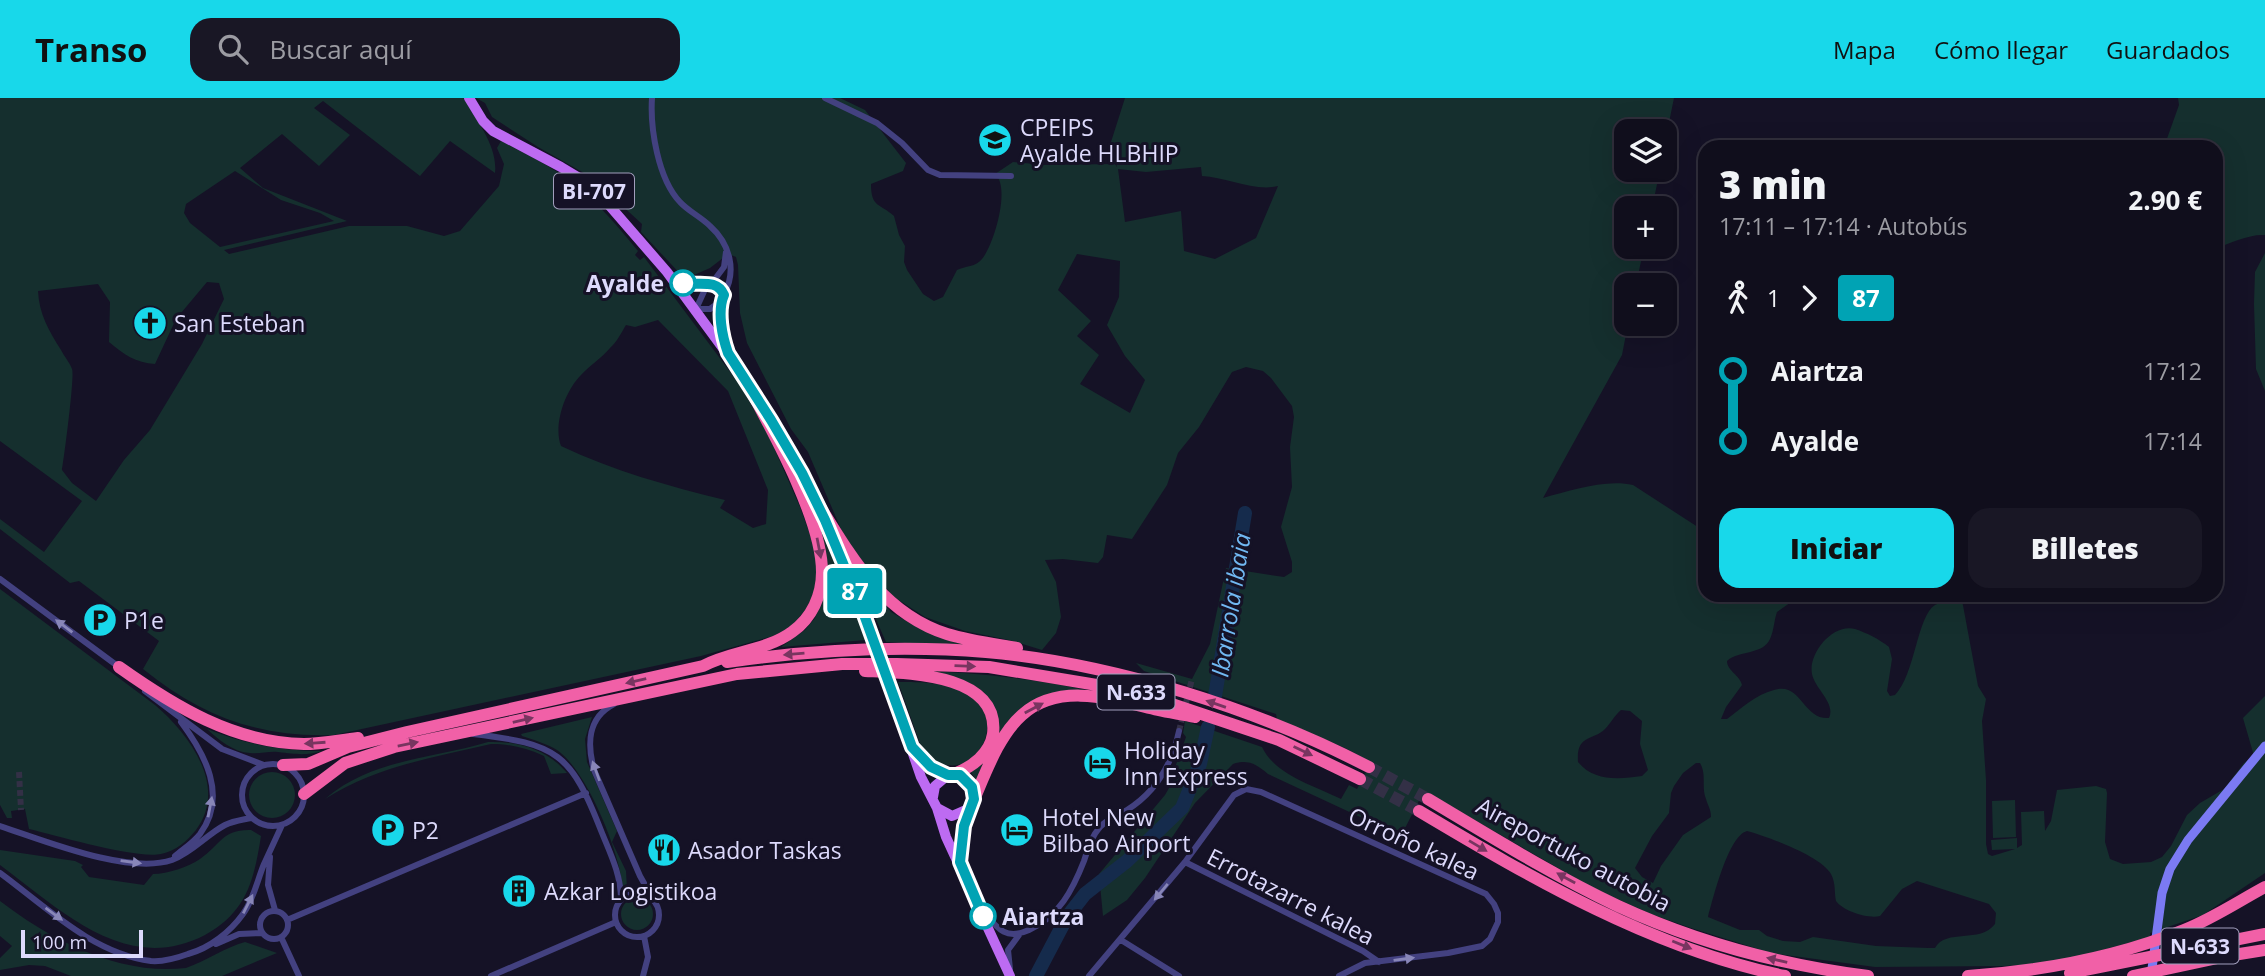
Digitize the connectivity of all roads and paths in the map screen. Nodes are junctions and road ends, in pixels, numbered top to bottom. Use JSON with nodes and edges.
{"nodes":[{"id":1,"x":469,"y":98,"type":"edge"},
{"id":2,"x":652,"y":98,"type":"edge"},
{"id":3,"x":825,"y":98,"type":"edge"},
{"id":4,"x":1011,"y":176,"type":"dead end"},
{"id":5,"x":726,"y":250,"type":"junction"},
{"id":6,"x":672,"y":279,"type":"junction"},
{"id":7,"x":710,"y":284,"type":"junction"},
{"id":8,"x":723,"y":298,"type":"junction"},
{"id":9,"x":696,"y":309,"type":"junction"},
{"id":10,"x":728,"y":353,"type":"junction"},
{"id":11,"x":742,"y":374,"type":"junction"},
{"id":12,"x":811,"y":492,"type":"junction"},
{"id":13,"x":0,"y":579,"type":"edge"},
{"id":14,"x":703,"y":666,"type":"junction"},
{"id":15,"x":119,"y":667,"type":"junction"},
{"id":16,"x":900,"y":669,"type":"junction"},
{"id":17,"x":1153,"y":683,"type":"junction"},
{"id":18,"x":631,"y":695,"type":"junction"},
{"id":19,"x":176,"y":715,"type":"junction"},
{"id":20,"x":407,"y":732,"type":"junction"},
{"id":21,"x":1179,"y":732,"type":"tunnel mouth"},
{"id":22,"x":464,"y":733,"type":"junction"},
{"id":23,"x":1279,"y":740,"type":"junction"},
{"id":24,"x":2265,"y":746,"type":"edge"},
{"id":25,"x":912,"y":747,"type":"junction"},
{"id":26,"x":264,"y":765,"type":"junction"},
{"id":27,"x":283,"y":765,"type":"junction"},
{"id":28,"x":1369,"y":767,"type":"tunnel mouth"},
{"id":29,"x":951,"y":774,"type":"junction"},
{"id":30,"x":1360,"y":779,"type":"tunnel mouth"},
{"id":31,"x":586,"y":793,"type":"junction"},
{"id":32,"x":304,"y":794,"type":"junction"},
{"id":33,"x":1428,"y":799,"type":"tunnel mouth"},
{"id":34,"x":935,"y":805,"type":"junction"},
{"id":35,"x":970,"y":807,"type":"junction"},
{"id":36,"x":1419,"y":811,"type":"tunnel mouth"},
{"id":37,"x":251,"y":818,"type":"junction"},
{"id":38,"x":282,"y":825,"type":"junction"},
{"id":39,"x":0,"y":826,"type":"edge"},
{"id":40,"x":272,"y":847,"type":"junction"},
{"id":41,"x":171,"y":860,"type":"junction"},
{"id":42,"x":960,"y":862,"type":"junction"},
{"id":43,"x":1185,"y":862,"type":"junction"},
{"id":44,"x":0,"y":873,"type":"edge"},
{"id":45,"x":2265,"y":887,"type":"edge"},
{"id":46,"x":621,"y":900,"type":"junction"},
{"id":47,"x":654,"y":901,"type":"junction"},
{"id":48,"x":979,"y":906,"type":"junction"},
{"id":49,"x":275,"y":910,"type":"junction"},
{"id":50,"x":287,"y":920,"type":"junction"},
{"id":51,"x":616,"y":922,"type":"junction"},
{"id":52,"x":262,"y":933,"type":"junction"},
{"id":53,"x":1020,"y":933,"type":"junction"},
{"id":54,"x":2265,"y":934,"type":"edge"},
{"id":55,"x":645,"y":936,"type":"junction"},
{"id":56,"x":281,"y":937,"type":"junction"},
{"id":57,"x":1121,"y":940,"type":"junction"},
{"id":58,"x":201,"y":950,"type":"junction"},
{"id":59,"x":2265,"y":950,"type":"edge"},
{"id":60,"x":2136,"y":961,"type":"junction"},
{"id":61,"x":1380,"y":963,"type":"junction"},
{"id":62,"x":299,"y":976,"type":"edge"},
{"id":63,"x":491,"y":976,"type":"edge"},
{"id":64,"x":643,"y":976,"type":"edge"},
{"id":65,"x":1011,"y":976,"type":"edge"},
{"id":66,"x":1089,"y":976,"type":"edge"},
{"id":67,"x":1179,"y":976,"type":"edge"},
{"id":68,"x":1339,"y":976,"type":"edge"},
{"id":69,"x":1785,"y":976,"type":"edge"},
{"id":70,"x":1868,"y":976,"type":"edge"},
{"id":71,"x":1968,"y":976,"type":"edge"},
{"id":72,"x":2046,"y":976,"type":"edge"},
{"id":73,"x":2082,"y":976,"type":"edge"},
{"id":74,"x":2133,"y":976,"type":"edge"},
{"id":75,"x":2151,"y":976,"type":"edge"}],
"edges":[{"from":1,"to":6,"type":"main road","number":"BI-707"},
{"from":2,"to":5,"type":"street"},
{"from":3,"to":4,"type":"street"},
{"from":5,"to":7,"type":"street"},
{"from":5,"to":8,"type":"street"},
{"from":6,"to":7,"type":"street"},
{"from":6,"to":9,"type":"main road","number":"BI-707"},
{"from":7,"to":8,"type":"street"},
{"from":7,"to":9,"type":"street"},
{"from":8,"to":9,"type":"street"},
{"from":8,"to":10,"type":"street"},
{"from":9,"to":10,"type":"main road","number":"BI-707"},
{"from":10,"to":11,"type":"main road","number":"BI-707"},
{"from":11,"to":12,"type":"main road","number":"BI-707"},
{"from":11,"to":14,"type":"highway","one_way":true},
{"from":12,"to":17,"type":"highway"},
{"from":12,"to":25,"type":"main road","number":"BI-707"},
{"from":15,"to":13,"type":"street","one_way":true},
{"from":17,"to":14,"type":"highway","number":"N-633","one_way":true},
{"from":14,"to":20,"type":"highway","one_way":true},
{"from":15,"to":19,"type":"street"},
{"from":20,"to":15,"type":"highway","one_way":true},
{"from":16,"to":18,"type":"highway"},
{"from":16,"to":23,"type":"highway","number":"N-633","one_way":true},
{"from":16,"to":29,"type":"highway"},
{"from":28,"to":17,"type":"highway","number":"N-633","one_way":true},
{"from":22,"to":18,"type":"highway","one_way":true},
{"from":47,"to":18,"type":"street","one_way":true},
{"from":19,"to":26,"type":"street"},
{"from":41,"to":19,"type":"street","one_way":true},
{"from":20,"to":27,"type":"highway"},
{"from":21,"to":53,"type":"street"},
{"from":22,"to":31,"type":"street"},
{"from":32,"to":22,"type":"highway","one_way":true},
{"from":23,"to":30,"type":"highway","number":"N-633","one_way":true},
{"from":35,"to":23,"type":"highway","one_way":true},
{"from":24,"to":75,"type":"street"},
{"from":25,"to":29,"type":"main road","number":"BI-707"},
{"from":25,"to":34,"type":"main road","number":"BI-707"},
{"from":26,"to":27,"type":"street"},
{"from":26,"to":37,"type":"street"},
{"from":27,"to":32,"type":"street"},
{"from":29,"to":34,"type":"main road"},
{"from":29,"to":35,"type":"main road","number":"BI-707"},
{"from":31,"to":46,"type":"street"},
{"from":31,"to":50,"type":"street"},
{"from":32,"to":38,"type":"street"},
{"from":70,"to":33,"type":"highway","name":"Aireportuko autobia","one_way":true},
{"from":34,"to":35,"type":"main road"},
{"from":34,"to":42,"type":"main road","number":"BI-707"},
{"from":35,"to":42,"type":"main road","number":"BI-707"},
{"from":36,"to":69,"type":"highway","name":"Aireportuko autobia","one_way":true},
{"from":37,"to":38,"type":"street"},
{"from":37,"to":41,"type":"street"},
{"from":38,"to":40,"type":"street"},
{"from":39,"to":41,"type":"street","one_way":true},
{"from":40,"to":49,"type":"street"},
{"from":58,"to":40,"type":"street","one_way":true},
{"from":42,"to":48,"type":"main road","number":"BI-707"},
{"from":43,"to":57,"type":"street","one_way":true},
{"from":43,"to":61,"type":"street","name":"Errotazarre kalea"},
{"from":61,"to":43,"type":"street","name":"Orroño kalea","one_way":true},
{"from":44,"to":58,"type":"street","one_way":true},
{"from":45,"to":71,"type":"highway"},
{"from":46,"to":47,"type":"street"},
{"from":46,"to":51,"type":"street"},
{"from":47,"to":55,"type":"street"},
{"from":48,"to":53,"type":"street"},
{"from":48,"to":65,"type":"main road"},
{"from":49,"to":50,"type":"street"},
{"from":49,"to":52,"type":"street"},
{"from":50,"to":56,"type":"street"},
{"from":51,"to":55,"type":"street"},
{"from":51,"to":63,"type":"street"},
{"from":52,"to":56,"type":"street"},
{"from":52,"to":58,"type":"street"},
{"from":53,"to":65,"type":"street"},
{"from":54,"to":60,"type":"highway","number":"N-633"},
{"from":55,"to":64,"type":"street"},
{"from":56,"to":62,"type":"street"},
{"from":57,"to":66,"type":"street"},
{"from":57,"to":67,"type":"street"},
{"from":59,"to":74,"type":"highway","number":"N-633"},
{"from":60,"to":72,"type":"highway","number":"N-633"},
{"from":60,"to":73,"type":"highway","number":"N-633"},
{"from":61,"to":68,"type":"street","name":"Orroño kalea"}]}
